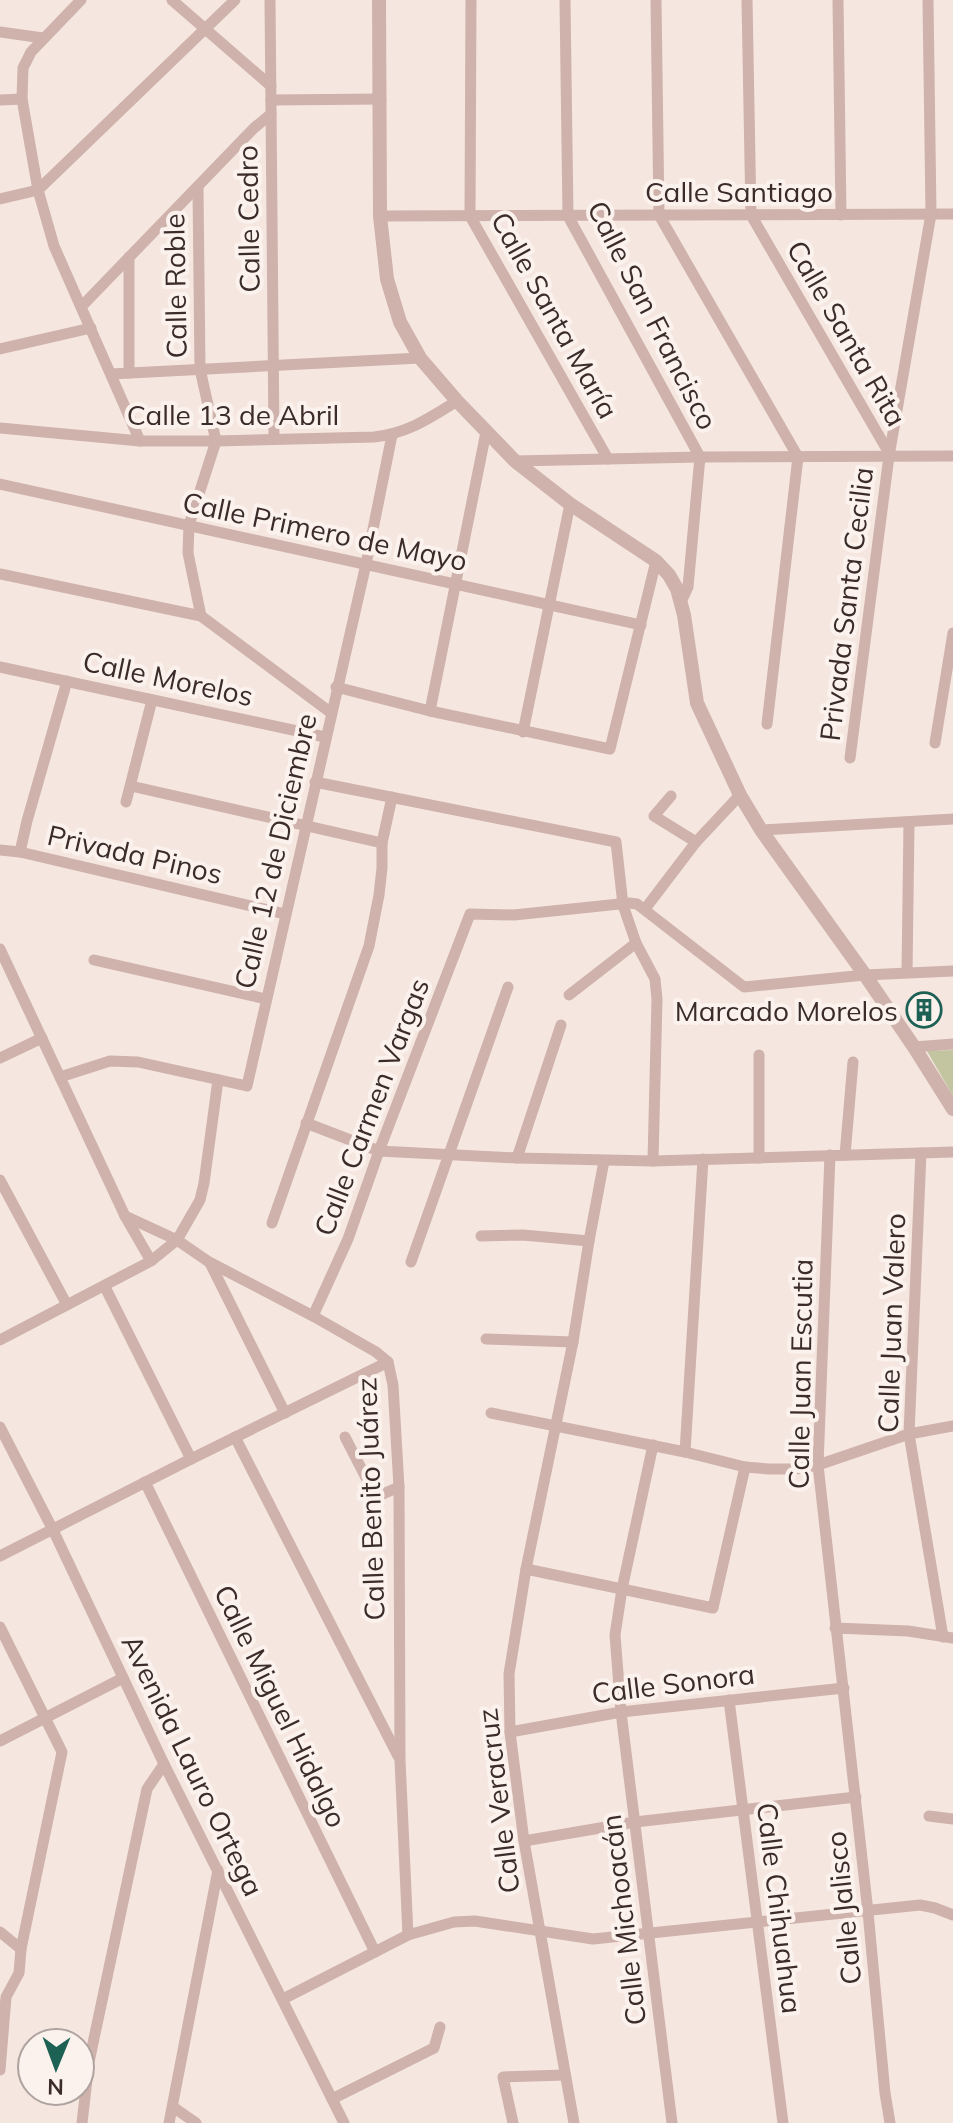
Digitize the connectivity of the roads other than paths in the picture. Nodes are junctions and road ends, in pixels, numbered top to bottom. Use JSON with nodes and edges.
{"nodes":[{"id":1,"x":81,"y":0,"type":"edge"},
{"id":2,"x":172,"y":0,"type":"edge"},
{"id":3,"x":235,"y":0,"type":"edge"},
{"id":4,"x":270,"y":0,"type":"edge"},
{"id":5,"x":379,"y":0,"type":"edge"},
{"id":6,"x":471,"y":0,"type":"edge"},
{"id":7,"x":565,"y":0,"type":"edge"},
{"id":8,"x":656,"y":0,"type":"edge"},
{"id":9,"x":747,"y":0,"type":"edge"},
{"id":10,"x":838,"y":0,"type":"edge"},
{"id":11,"x":928,"y":0,"type":"edge"},
{"id":12,"x":205,"y":29,"type":"junction"},
{"id":13,"x":0,"y":32,"type":"edge"},
{"id":14,"x":43,"y":38,"type":"junction"},
{"id":15,"x":271,"y":86,"type":"junction"},
{"id":16,"x":22,"y":99,"type":"junction"},
{"id":17,"x":381,"y":99,"type":"junction"},
{"id":18,"x":0,"y":100,"type":"edge"},
{"id":19,"x":271,"y":100,"type":"junction"},
{"id":20,"x":271,"y":114,"type":"junction"},
{"id":21,"x":198,"y":188,"type":"junction"},
{"id":22,"x":38,"y":190,"type":"junction"},
{"id":23,"x":0,"y":199,"type":"edge"},
{"id":24,"x":931,"y":214,"type":"junction"},
{"id":25,"x":953,"y":214,"type":"edge"},
{"id":26,"x":659,"y":215,"type":"junction"},
{"id":27,"x":751,"y":215,"type":"junction"},
{"id":28,"x":841,"y":215,"type":"junction"},
{"id":29,"x":380,"y":216,"type":"junction"},
{"id":30,"x":470,"y":216,"type":"junction"},
{"id":31,"x":568,"y":216,"type":"junction"},
{"id":32,"x":129,"y":257,"type":"junction"},
{"id":33,"x":82,"y":306,"type":"junction"},
{"id":34,"x":91,"y":328,"type":"junction"},
{"id":35,"x":0,"y":349,"type":"edge"},
{"id":36,"x":420,"y":358,"type":"junction"},
{"id":37,"x":274,"y":366,"type":"junction"},
{"id":38,"x":200,"y":369,"type":"junction"},
{"id":39,"x":129,"y":373,"type":"junction"},
{"id":40,"x":111,"y":374,"type":"junction"},
{"id":41,"x":457,"y":401,"type":"junction"},
{"id":42,"x":0,"y":428,"type":"edge"},
{"id":43,"x":486,"y":432,"type":"junction"},
{"id":44,"x":392,"y":435,"type":"junction"},
{"id":45,"x":274,"y":438,"type":"junction"},
{"id":46,"x":140,"y":441,"type":"junction"},
{"id":47,"x":216,"y":441,"type":"junction"},
{"id":48,"x":889,"y":455,"type":"junction"},
{"id":49,"x":953,"y":456,"type":"edge"},
{"id":50,"x":700,"y":457,"type":"junction"},
{"id":51,"x":798,"y":457,"type":"junction"},
{"id":52,"x":608,"y":459,"type":"junction"},
{"id":53,"x":515,"y":461,"type":"junction"},
{"id":54,"x":0,"y":484,"type":"edge"},
{"id":55,"x":570,"y":504,"type":"junction"},
{"id":56,"x":189,"y":525,"type":"junction"},
{"id":57,"x":656,"y":561,"type":"junction"},
{"id":58,"x":366,"y":564,"type":"junction"},
{"id":59,"x":0,"y":574,"type":"edge"},
{"id":60,"x":456,"y":584,"type":"junction"},
{"id":61,"x":681,"y":602,"type":"junction"},
{"id":62,"x":549,"y":604,"type":"junction"},
{"id":63,"x":201,"y":616,"type":"junction"},
{"id":64,"x":641,"y":625,"type":"junction"},
{"id":65,"x":953,"y":633,"type":"edge"},
{"id":66,"x":0,"y":667,"type":"edge"},
{"id":67,"x":67,"y":681,"type":"junction"},
{"id":68,"x":336,"y":687,"type":"junction"},
{"id":69,"x":152,"y":700,"type":"junction"},
{"id":70,"x":430,"y":711,"type":"junction"},
{"id":71,"x":330,"y":712,"type":"junction"},
{"id":72,"x":767,"y":724,"type":"dead end"},
{"id":73,"x":523,"y":732,"type":"junction"},
{"id":74,"x":325,"y":737,"type":"junction"},
{"id":75,"x":935,"y":743,"type":"dead end"},
{"id":76,"x":850,"y":758,"type":"dead end"},
{"id":77,"x":315,"y":782,"type":"junction"},
{"id":78,"x":131,"y":786,"type":"junction"},
{"id":79,"x":740,"y":795,"type":"junction"},
{"id":80,"x":671,"y":796,"type":"dead end"},
{"id":81,"x":392,"y":797,"type":"junction"},
{"id":82,"x":126,"y":802,"type":"dead end"},
{"id":83,"x":953,"y":819,"type":"edge"},
{"id":84,"x":909,"y":823,"type":"junction"},
{"id":85,"x":305,"y":826,"type":"junction"},
{"id":86,"x":761,"y":830,"type":"junction"},
{"id":87,"x":696,"y":842,"type":"junction"},
{"id":88,"x":382,"y":843,"type":"junction"},
{"id":89,"x":0,"y":850,"type":"edge"},
{"id":90,"x":20,"y":852,"type":"junction"},
{"id":91,"x":623,"y":905,"type":"junction"},
{"id":92,"x":645,"y":909,"type":"junction"},
{"id":93,"x":285,"y":914,"type":"junction"},
{"id":94,"x":636,"y":943,"type":"junction"},
{"id":95,"x":0,"y":949,"type":"edge"},
{"id":96,"x":94,"y":960,"type":"dead end"},
{"id":97,"x":953,"y":971,"type":"edge"},
{"id":98,"x":907,"y":972,"type":"junction"},
{"id":99,"x":865,"y":975,"type":"junction"},
{"id":100,"x":508,"y":987,"type":"dead end"},
{"id":101,"x":569,"y":995,"type":"dead end"},
{"id":102,"x":266,"y":999,"type":"junction"},
{"id":103,"x":561,"y":1025,"type":"dead end"},
{"id":104,"x":42,"y":1038,"type":"junction"},
{"id":105,"x":953,"y":1044,"type":"edge"},
{"id":106,"x":914,"y":1047,"type":"junction"},
{"id":107,"x":759,"y":1055,"type":"dead end"},
{"id":108,"x":0,"y":1058,"type":"edge"},
{"id":109,"x":853,"y":1062,"type":"dead end"},
{"id":110,"x":60,"y":1077,"type":"junction"},
{"id":111,"x":218,"y":1080,"type":"junction"},
{"id":112,"x":953,"y":1109,"type":"edge"},
{"id":113,"x":306,"y":1123,"type":"junction"},
{"id":114,"x":379,"y":1151,"type":"junction"},
{"id":115,"x":953,"y":1152,"type":"edge"},
{"id":116,"x":921,"y":1153,"type":"junction"},
{"id":117,"x":449,"y":1155,"type":"junction"},
{"id":118,"x":830,"y":1155,"type":"junction"},
{"id":119,"x":845,"y":1155,"type":"junction"},
{"id":120,"x":517,"y":1158,"type":"junction"},
{"id":121,"x":759,"y":1158,"type":"junction"},
{"id":122,"x":703,"y":1159,"type":"junction"},
{"id":123,"x":604,"y":1161,"type":"junction"},
{"id":124,"x":653,"y":1161,"type":"junction"},
{"id":125,"x":0,"y":1180,"type":"edge"},
{"id":126,"x":125,"y":1216,"type":"junction"},
{"id":127,"x":272,"y":1223,"type":"dead end"},
{"id":128,"x":481,"y":1236,"type":"dead end"},
{"id":129,"x":177,"y":1240,"type":"junction"},
{"id":130,"x":589,"y":1241,"type":"junction"},
{"id":131,"x":151,"y":1261,"type":"junction"},
{"id":132,"x":209,"y":1262,"type":"junction"},
{"id":133,"x":411,"y":1262,"type":"dead end"},
{"id":134,"x":105,"y":1287,"type":"junction"},
{"id":135,"x":67,"y":1305,"type":"junction"},
{"id":136,"x":313,"y":1316,"type":"junction"},
{"id":137,"x":486,"y":1339,"type":"dead end"},
{"id":138,"x":0,"y":1340,"type":"edge"},
{"id":139,"x":573,"y":1342,"type":"junction"},
{"id":140,"x":388,"y":1362,"type":"junction"},
{"id":141,"x":285,"y":1413,"type":"junction"},
{"id":142,"x":491,"y":1413,"type":"dead end"},
{"id":143,"x":953,"y":1426,"type":"edge"},
{"id":144,"x":0,"y":1427,"type":"edge"},
{"id":145,"x":557,"y":1427,"type":"junction"},
{"id":146,"x":909,"y":1434,"type":"junction"},
{"id":147,"x":235,"y":1437,"type":"junction"},
{"id":148,"x":345,"y":1437,"type":"dead end"},
{"id":149,"x":653,"y":1445,"type":"junction"},
{"id":150,"x":685,"y":1452,"type":"junction"},
{"id":151,"x":191,"y":1459,"type":"junction"},
{"id":152,"x":818,"y":1465,"type":"junction"},
{"id":153,"x":745,"y":1467,"type":"junction"},
{"id":154,"x":145,"y":1482,"type":"junction"},
{"id":155,"x":399,"y":1487,"type":"junction"},
{"id":156,"x":53,"y":1530,"type":"junction"},
{"id":157,"x":0,"y":1556,"type":"edge"},
{"id":158,"x":526,"y":1569,"type":"junction"},
{"id":159,"x":622,"y":1589,"type":"junction"},
{"id":160,"x":0,"y":1627,"type":"edge"},
{"id":161,"x":835,"y":1628,"type":"junction"},
{"id":162,"x":948,"y":1638,"type":"edge"},
{"id":163,"x":123,"y":1678,"type":"junction"},
{"id":164,"x":844,"y":1688,"type":"junction"},
{"id":165,"x":729,"y":1700,"type":"junction"},
{"id":166,"x":621,"y":1712,"type":"junction"},
{"id":167,"x":46,"y":1719,"type":"junction"},
{"id":168,"x":510,"y":1732,"type":"junction"},
{"id":169,"x":0,"y":1741,"type":"edge"},
{"id":170,"x":400,"y":1760,"type":"junction"},
{"id":171,"x":164,"y":1764,"type":"junction"},
{"id":172,"x":856,"y":1797,"type":"junction"},
{"id":173,"x":744,"y":1810,"type":"junction"},
{"id":174,"x":929,"y":1816,"type":"dead end"},
{"id":175,"x":953,"y":1819,"type":"edge"},
{"id":176,"x":635,"y":1822,"type":"junction"},
{"id":177,"x":524,"y":1841,"type":"junction"},
{"id":178,"x":218,"y":1870,"type":"junction"},
{"id":179,"x":868,"y":1912,"type":"junction"},
{"id":180,"x":953,"y":1915,"type":"edge"},
{"id":181,"x":757,"y":1921,"type":"junction"},
{"id":182,"x":538,"y":1931,"type":"junction"},
{"id":183,"x":0,"y":1932,"type":"edge"},
{"id":184,"x":649,"y":1934,"type":"junction"},
{"id":185,"x":408,"y":1935,"type":"junction"},
{"id":186,"x":21,"y":1949,"type":"junction"},
{"id":187,"x":375,"y":1952,"type":"junction"},
{"id":188,"x":3,"y":1996,"type":"edge"},
{"id":189,"x":283,"y":1999,"type":"junction"},
{"id":190,"x":440,"y":2027,"type":"dead end"},
{"id":191,"x":0,"y":2070,"type":"edge"},
{"id":192,"x":565,"y":2075,"type":"junction"},
{"id":193,"x":332,"y":2099,"type":"junction"},
{"id":194,"x":173,"y":2107,"type":"junction"},
{"id":195,"x":82,"y":2123,"type":"edge"},
{"id":196,"x":169,"y":2123,"type":"edge"},
{"id":197,"x":196,"y":2123,"type":"edge"},
{"id":198,"x":344,"y":2123,"type":"edge"},
{"id":199,"x":513,"y":2123,"type":"edge"},
{"id":200,"x":574,"y":2123,"type":"edge"},
{"id":201,"x":672,"y":2123,"type":"edge"},
{"id":202,"x":783,"y":2123,"type":"edge"},
{"id":203,"x":890,"y":2123,"type":"edge"}],
"edges":[{"from":1,"to":14,"type":"street"},
{"from":2,"to":12,"type":"street"},
{"from":3,"to":12,"type":"street"},
{"from":4,"to":15,"type":"street","name":"Calle Cedro"},
{"from":5,"to":17,"type":"street"},
{"from":6,"to":30,"type":"street","name":"Calle Santa María"},
{"from":7,"to":31,"type":"street","name":"Calle San Francisco"},
{"from":8,"to":26,"type":"street"},
{"from":9,"to":27,"type":"street","name":"Calle Santa Rita"},
{"from":10,"to":28,"type":"street"},
{"from":11,"to":24,"type":"street","name":"Privada Santa Cecilia"},
{"from":12,"to":15,"type":"street"},
{"from":12,"to":22,"type":"street"},
{"from":13,"to":14,"type":"street"},
{"from":14,"to":16,"type":"street"},
{"from":15,"to":19,"type":"street","name":"Calle Cedro"},
{"from":16,"to":18,"type":"street"},
{"from":16,"to":22,"type":"street"},
{"from":17,"to":19,"type":"street"},
{"from":17,"to":29,"type":"street"},
{"from":19,"to":20,"type":"street","name":"Calle Cedro"},
{"from":20,"to":21,"type":"street"},
{"from":20,"to":37,"type":"street","name":"Calle Cedro"},
{"from":21,"to":32,"type":"street"},
{"from":21,"to":38,"type":"street","name":"Calle Roble"},
{"from":22,"to":23,"type":"street"},
{"from":22,"to":33,"type":"street"},
{"from":24,"to":25,"type":"street","name":"Calle Santiago"},
{"from":24,"to":28,"type":"street","name":"Calle Santiago"},
{"from":24,"to":48,"type":"street","name":"Privada Santa Cecilia"},
{"from":26,"to":27,"type":"street","name":"Calle Santiago"},
{"from":26,"to":31,"type":"street","name":"Calle Santiago"},
{"from":26,"to":51,"type":"street"},
{"from":27,"to":28,"type":"street","name":"Calle Santiago"},
{"from":27,"to":48,"type":"street","name":"Calle Santa Rita"},
{"from":29,"to":30,"type":"street","name":"Calle Santiago"},
{"from":29,"to":36,"type":"street"},
{"from":30,"to":31,"type":"street","name":"Calle Santiago"},
{"from":30,"to":52,"type":"street","name":"Calle Santa María"},
{"from":31,"to":50,"type":"street","name":"Calle San Francisco"},
{"from":32,"to":33,"type":"street"},
{"from":32,"to":39,"type":"street"},
{"from":33,"to":34,"type":"street"},
{"from":34,"to":35,"type":"street"},
{"from":34,"to":40,"type":"street"},
{"from":36,"to":37,"type":"street"},
{"from":36,"to":41,"type":"street"},
{"from":37,"to":38,"type":"street"},
{"from":37,"to":45,"type":"street","name":"Calle Cedro"},
{"from":38,"to":39,"type":"street"},
{"from":38,"to":47,"type":"street","name":"Calle Roble"},
{"from":39,"to":40,"type":"street"},
{"from":40,"to":46,"type":"street"},
{"from":41,"to":43,"type":"street"},
{"from":41,"to":44,"type":"street","name":"Calle 13 de Abril"},
{"from":42,"to":46,"type":"street","name":"Calle 13 de Abril"},
{"from":43,"to":53,"type":"street"},
{"from":43,"to":60,"type":"street"},
{"from":44,"to":45,"type":"street","name":"Calle 13 de Abril"},
{"from":44,"to":58,"type":"street","name":"Calle 12 de Diciembre"},
{"from":45,"to":47,"type":"street","name":"Calle 13 de Abril"},
{"from":46,"to":47,"type":"street","name":"Calle 13 de Abril"},
{"from":47,"to":56,"type":"street"},
{"from":48,"to":49,"type":"street"},
{"from":48,"to":51,"type":"street"},
{"from":48,"to":76,"type":"street","name":"Privada Santa Cecilia"},
{"from":50,"to":51,"type":"street"},
{"from":50,"to":52,"type":"street"},
{"from":50,"to":61,"type":"street","name":"Calle San Francisco"},
{"from":51,"to":72,"type":"street"},
{"from":52,"to":53,"type":"street"},
{"from":53,"to":55,"type":"street"},
{"from":54,"to":56,"type":"street","name":"Calle Primero de Mayo"},
{"from":55,"to":57,"type":"street"},
{"from":55,"to":62,"type":"street"},
{"from":56,"to":58,"type":"street","name":"Calle Primero de Mayo"},
{"from":56,"to":63,"type":"street"},
{"from":57,"to":61,"type":"street"},
{"from":57,"to":64,"type":"street"},
{"from":58,"to":60,"type":"street","name":"Calle Primero de Mayo"},
{"from":58,"to":68,"type":"street","name":"Calle 12 de Diciembre"},
{"from":59,"to":63,"type":"street"},
{"from":60,"to":62,"type":"street","name":"Calle Primero de Mayo"},
{"from":60,"to":70,"type":"street"},
{"from":61,"to":79,"type":"street"},
{"from":62,"to":64,"type":"street","name":"Calle Primero de Mayo"},
{"from":62,"to":73,"type":"street"},
{"from":63,"to":71,"type":"street"},
{"from":64,"to":73,"type":"street"},
{"from":65,"to":75,"type":"street"},
{"from":66,"to":67,"type":"street","name":"Calle Morelos"},
{"from":67,"to":69,"type":"street","name":"Calle Morelos"},
{"from":67,"to":90,"type":"street"},
{"from":68,"to":70,"type":"street"},
{"from":68,"to":71,"type":"street","name":"Calle 12 de Diciembre"},
{"from":69,"to":74,"type":"street","name":"Calle Morelos"},
{"from":69,"to":78,"type":"street"},
{"from":70,"to":73,"type":"street"},
{"from":71,"to":74,"type":"street","name":"Calle 12 de Diciembre"},
{"from":74,"to":77,"type":"street","name":"Calle 12 de Diciembre"},
{"from":77,"to":81,"type":"street"},
{"from":77,"to":85,"type":"street","name":"Calle 12 de Diciembre"},
{"from":78,"to":82,"type":"street"},
{"from":78,"to":85,"type":"street"},
{"from":79,"to":86,"type":"street"},
{"from":79,"to":87,"type":"street"},
{"from":80,"to":87,"type":"street"},
{"from":81,"to":88,"type":"street"},
{"from":81,"to":91,"type":"street"},
{"from":83,"to":84,"type":"street"},
{"from":84,"to":86,"type":"street"},
{"from":84,"to":98,"type":"street"},
{"from":85,"to":88,"type":"street"},
{"from":85,"to":93,"type":"street","name":"Calle 12 de Diciembre"},
{"from":86,"to":99,"type":"street"},
{"from":87,"to":92,"type":"street"},
{"from":88,"to":113,"type":"street"},
{"from":89,"to":90,"type":"street","name":"Privada Pinos"},
{"from":90,"to":93,"type":"street","name":"Privada Pinos"},
{"from":91,"to":92,"type":"street"},
{"from":91,"to":94,"type":"street"},
{"from":91,"to":114,"type":"street","name":"Calle Carmen Vargas"},
{"from":92,"to":99,"type":"street"},
{"from":93,"to":102,"type":"street","name":"Calle 12 de Diciembre"},
{"from":94,"to":101,"type":"street"},
{"from":94,"to":124,"type":"street"},
{"from":95,"to":104,"type":"street"},
{"from":96,"to":102,"type":"street"},
{"from":97,"to":98,"type":"street"},
{"from":98,"to":99,"type":"street"},
{"from":99,"to":106,"type":"street"},
{"from":100,"to":117,"type":"street"},
{"from":102,"to":111,"type":"street","name":"Calle 12 de Diciembre"},
{"from":103,"to":120,"type":"street"},
{"from":104,"to":108,"type":"street"},
{"from":104,"to":110,"type":"street"},
{"from":105,"to":106,"type":"street"},
{"from":106,"to":112,"type":"street"},
{"from":107,"to":121,"type":"street"},
{"from":109,"to":119,"type":"street"},
{"from":110,"to":111,"type":"street"},
{"from":110,"to":126,"type":"street"},
{"from":111,"to":129,"type":"street"},
{"from":113,"to":114,"type":"street"},
{"from":113,"to":127,"type":"street"},
{"from":114,"to":117,"type":"street"},
{"from":114,"to":136,"type":"street","name":"Calle Carmen Vargas"},
{"from":115,"to":116,"type":"street"},
{"from":116,"to":119,"type":"street"},
{"from":116,"to":146,"type":"street","name":"Calle Juan Valero"},
{"from":117,"to":120,"type":"street"},
{"from":117,"to":133,"type":"street"},
{"from":118,"to":119,"type":"street"},
{"from":118,"to":121,"type":"street"},
{"from":118,"to":152,"type":"street","name":"Calle Juan Escutia"},
{"from":120,"to":123,"type":"street"},
{"from":121,"to":122,"type":"street"},
{"from":122,"to":124,"type":"street"},
{"from":122,"to":150,"type":"street"},
{"from":123,"to":124,"type":"street"},
{"from":123,"to":130,"type":"street","name":"Calle Veracruz"},
{"from":125,"to":135,"type":"street"},
{"from":126,"to":129,"type":"street","name":"Calle Benito Juárez"},
{"from":126,"to":131,"type":"street"},
{"from":128,"to":130,"type":"street"},
{"from":129,"to":131,"type":"street"},
{"from":129,"to":132,"type":"street","name":"Calle Benito Juárez"},
{"from":130,"to":139,"type":"street","name":"Calle Veracruz"},
{"from":131,"to":134,"type":"street"},
{"from":132,"to":136,"type":"street","name":"Calle Benito Juárez"},
{"from":132,"to":141,"type":"street"},
{"from":134,"to":135,"type":"street"},
{"from":134,"to":151,"type":"street"},
{"from":135,"to":138,"type":"street"},
{"from":136,"to":140,"type":"street","name":"Calle Benito Juárez"},
{"from":137,"to":139,"type":"street"},
{"from":139,"to":145,"type":"street","name":"Calle Veracruz"},
{"from":140,"to":141,"type":"street"},
{"from":140,"to":155,"type":"street","name":"Calle Benito Juárez"},
{"from":141,"to":147,"type":"street"},
{"from":142,"to":145,"type":"street"},
{"from":143,"to":146,"type":"street"},
{"from":144,"to":156,"type":"street","name":"Avenida Lauro Ortega"},
{"from":145,"to":149,"type":"street"},
{"from":145,"to":158,"type":"street","name":"Calle Veracruz"},
{"from":146,"to":152,"type":"street"},
{"from":146,"to":162,"type":"street","name":"Calle Juan Valero"},
{"from":147,"to":151,"type":"street"},
{"from":147,"to":170,"type":"street"},
{"from":148,"to":155,"type":"street"},
{"from":149,"to":150,"type":"street"},
{"from":149,"to":159,"type":"street","name":"Calle Michoacán"},
{"from":150,"to":153,"type":"street"},
{"from":151,"to":154,"type":"street"},
{"from":152,"to":153,"type":"street"},
{"from":152,"to":161,"type":"street","name":"Calle Juan Escutia"},
{"from":153,"to":159,"type":"street"},
{"from":154,"to":156,"type":"street"},
{"from":154,"to":187,"type":"street","name":"Calle Miguel Hidalgo"},
{"from":155,"to":170,"type":"street","name":"Calle Benito Juárez"},
{"from":156,"to":157,"type":"street"},
{"from":156,"to":163,"type":"street","name":"Avenida Lauro Ortega"},
{"from":158,"to":159,"type":"street"},
{"from":158,"to":168,"type":"street","name":"Calle Veracruz"},
{"from":159,"to":166,"type":"street","name":"Calle Michoacán"},
{"from":160,"to":167,"type":"street"},
{"from":161,"to":162,"type":"street"},
{"from":161,"to":164,"type":"street","name":"Calle Juan Escutia"},
{"from":163,"to":167,"type":"street"},
{"from":163,"to":171,"type":"street","name":"Avenida Lauro Ortega"},
{"from":164,"to":165,"type":"street","name":"Calle Sonora"},
{"from":164,"to":172,"type":"street","name":"Calle Jalisco"},
{"from":165,"to":166,"type":"street","name":"Calle Sonora"},
{"from":165,"to":173,"type":"street","name":"Calle Chihuahua"},
{"from":166,"to":168,"type":"street","name":"Calle Sonora"},
{"from":166,"to":176,"type":"street","name":"Calle Michoacán"},
{"from":167,"to":169,"type":"street"},
{"from":167,"to":186,"type":"street"},
{"from":168,"to":177,"type":"street","name":"Calle Veracruz"},
{"from":170,"to":185,"type":"street","name":"Calle Benito Juárez"},
{"from":171,"to":178,"type":"street","name":"Avenida Lauro Ortega"},
{"from":171,"to":195,"type":"street"},
{"from":172,"to":173,"type":"street"},
{"from":172,"to":179,"type":"street","name":"Calle Jalisco"},
{"from":173,"to":176,"type":"street"},
{"from":173,"to":181,"type":"street","name":"Calle Chihuahua"},
{"from":174,"to":175,"type":"street"},
{"from":176,"to":177,"type":"street"},
{"from":176,"to":184,"type":"street","name":"Calle Michoacán"},
{"from":177,"to":182,"type":"street","name":"Calle Veracruz"},
{"from":178,"to":189,"type":"street","name":"Avenida Lauro Ortega"},
{"from":178,"to":194,"type":"street"},
{"from":179,"to":180,"type":"street"},
{"from":179,"to":181,"type":"street"},
{"from":179,"to":203,"type":"street","name":"Calle Jalisco"},
{"from":181,"to":184,"type":"street"},
{"from":181,"to":202,"type":"street","name":"Calle Chihuahua"},
{"from":182,"to":184,"type":"street"},
{"from":182,"to":185,"type":"street"},
{"from":182,"to":192,"type":"street","name":"Calle Veracruz"},
{"from":183,"to":186,"type":"street"},
{"from":184,"to":201,"type":"street","name":"Calle Michoacán"},
{"from":185,"to":187,"type":"street"},
{"from":186,"to":188,"type":"street"},
{"from":187,"to":189,"type":"street"},
{"from":188,"to":191,"type":"street"},
{"from":189,"to":193,"type":"street","name":"Avenida Lauro Ortega"},
{"from":190,"to":193,"type":"street"},
{"from":192,"to":199,"type":"street"},
{"from":192,"to":200,"type":"street","name":"Calle Veracruz"},
{"from":193,"to":198,"type":"street","name":"Avenida Lauro Ortega"},
{"from":194,"to":196,"type":"street"},
{"from":194,"to":197,"type":"street"}]}
